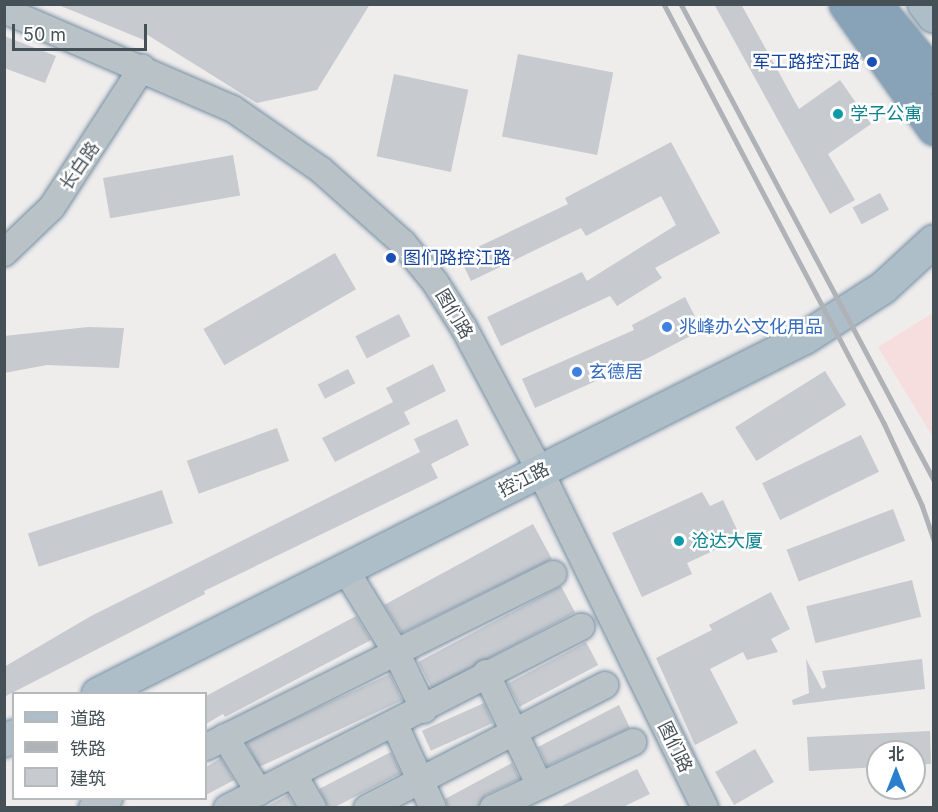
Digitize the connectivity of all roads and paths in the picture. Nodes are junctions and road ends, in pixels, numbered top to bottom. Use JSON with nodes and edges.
{"nodes":[{"id":1,"x":846,"y":4,"type":"edge"},
{"id":2,"x":855,"y":4,"type":"edge"},
{"id":3,"x":874,"y":4,"type":"edge"},
{"id":4,"x":892,"y":4,"type":"edge"},
{"id":5,"x":924,"y":4,"type":"edge"},
{"id":6,"x":4,"y":10,"type":"edge"},
{"id":7,"x":933,"y":17,"type":"edge"},
{"id":8,"x":933,"y":55,"type":"edge"},
{"id":9,"x":142,"y":68,"type":"junction"},
{"id":10,"x":933,"y":77,"type":"edge"},
{"id":11,"x":933,"y":98,"type":"edge"},
{"id":12,"x":933,"y":128,"type":"edge"},
{"id":13,"x":933,"y":241,"type":"edge"},
{"id":14,"x":4,"y":254,"type":"edge"},
{"id":15,"x":540,"y":471,"type":"junction"},
{"id":16,"x":345,"y":569,"type":"junction"},
{"id":17,"x":553,"y":574,"type":"dead end"},
{"id":18,"x":581,"y":627,"type":"dead end"},
{"id":19,"x":397,"y":654,"type":"junction"},
{"id":20,"x":486,"y":673,"type":"junction"},
{"id":21,"x":605,"y":685,"type":"dead end"},
{"id":22,"x":101,"y":692,"type":"edge"},
{"id":23,"x":424,"y":710,"type":"junction"},
{"id":24,"x":395,"y":725,"type":"junction"},
{"id":25,"x":515,"y":732,"type":"junction"},
{"id":26,"x":215,"y":742,"type":"edge"},
{"id":27,"x":633,"y":742,"type":"dead end"},
{"id":28,"x":294,"y":774,"type":"junction"},
{"id":29,"x":420,"y":780,"type":"junction"},
{"id":30,"x":540,"y":786,"type":"junction"},
{"id":31,"x":259,"y":792,"type":"junction"},
{"id":32,"x":505,"y":805,"type":"edge"},
{"id":33,"x":227,"y":807,"type":"edge"},
{"id":34,"x":313,"y":807,"type":"edge"},
{"id":35,"x":367,"y":807,"type":"edge"},
{"id":36,"x":434,"y":807,"type":"edge"},
{"id":37,"x":705,"y":807,"type":"edge"}],
"edges":[{"from":1,"to":12,"type":"highway"},
{"from":2,"to":11,"type":"main road"},
{"from":3,"to":10,"type":"highway"},
{"from":4,"to":8,"type":"main road"},
{"from":5,"to":7,"type":"main road"},
{"from":6,"to":9,"type":"street","name":"图们路"},
{"from":9,"to":14,"type":"street","name":"长白路"},
{"from":9,"to":15,"type":"street","name":"图们路"},
{"from":13,"to":15,"type":"main road","name":"控江路"},
{"from":15,"to":16,"type":"main road","name":"控江路"},
{"from":15,"to":37,"type":"street","name":"图们路"},
{"from":16,"to":19,"type":"street"},
{"from":16,"to":22,"type":"main road","name":"控江路"},
{"from":17,"to":19,"type":"street"},
{"from":18,"to":20,"type":"street"},
{"from":19,"to":23,"type":"street"},
{"from":19,"to":26,"type":"street"},
{"from":20,"to":23,"type":"street"},
{"from":20,"to":25,"type":"street"},
{"from":21,"to":25,"type":"street"},
{"from":23,"to":24,"type":"street"},
{"from":24,"to":28,"type":"street"},
{"from":24,"to":29,"type":"street"},
{"from":25,"to":29,"type":"street"},
{"from":25,"to":30,"type":"street"},
{"from":26,"to":31,"type":"street"},
{"from":27,"to":30,"type":"street"},
{"from":28,"to":31,"type":"street"},
{"from":28,"to":34,"type":"street"},
{"from":29,"to":35,"type":"street"},
{"from":29,"to":36,"type":"street"},
{"from":30,"to":32,"type":"street"},
{"from":31,"to":33,"type":"street"}]}
